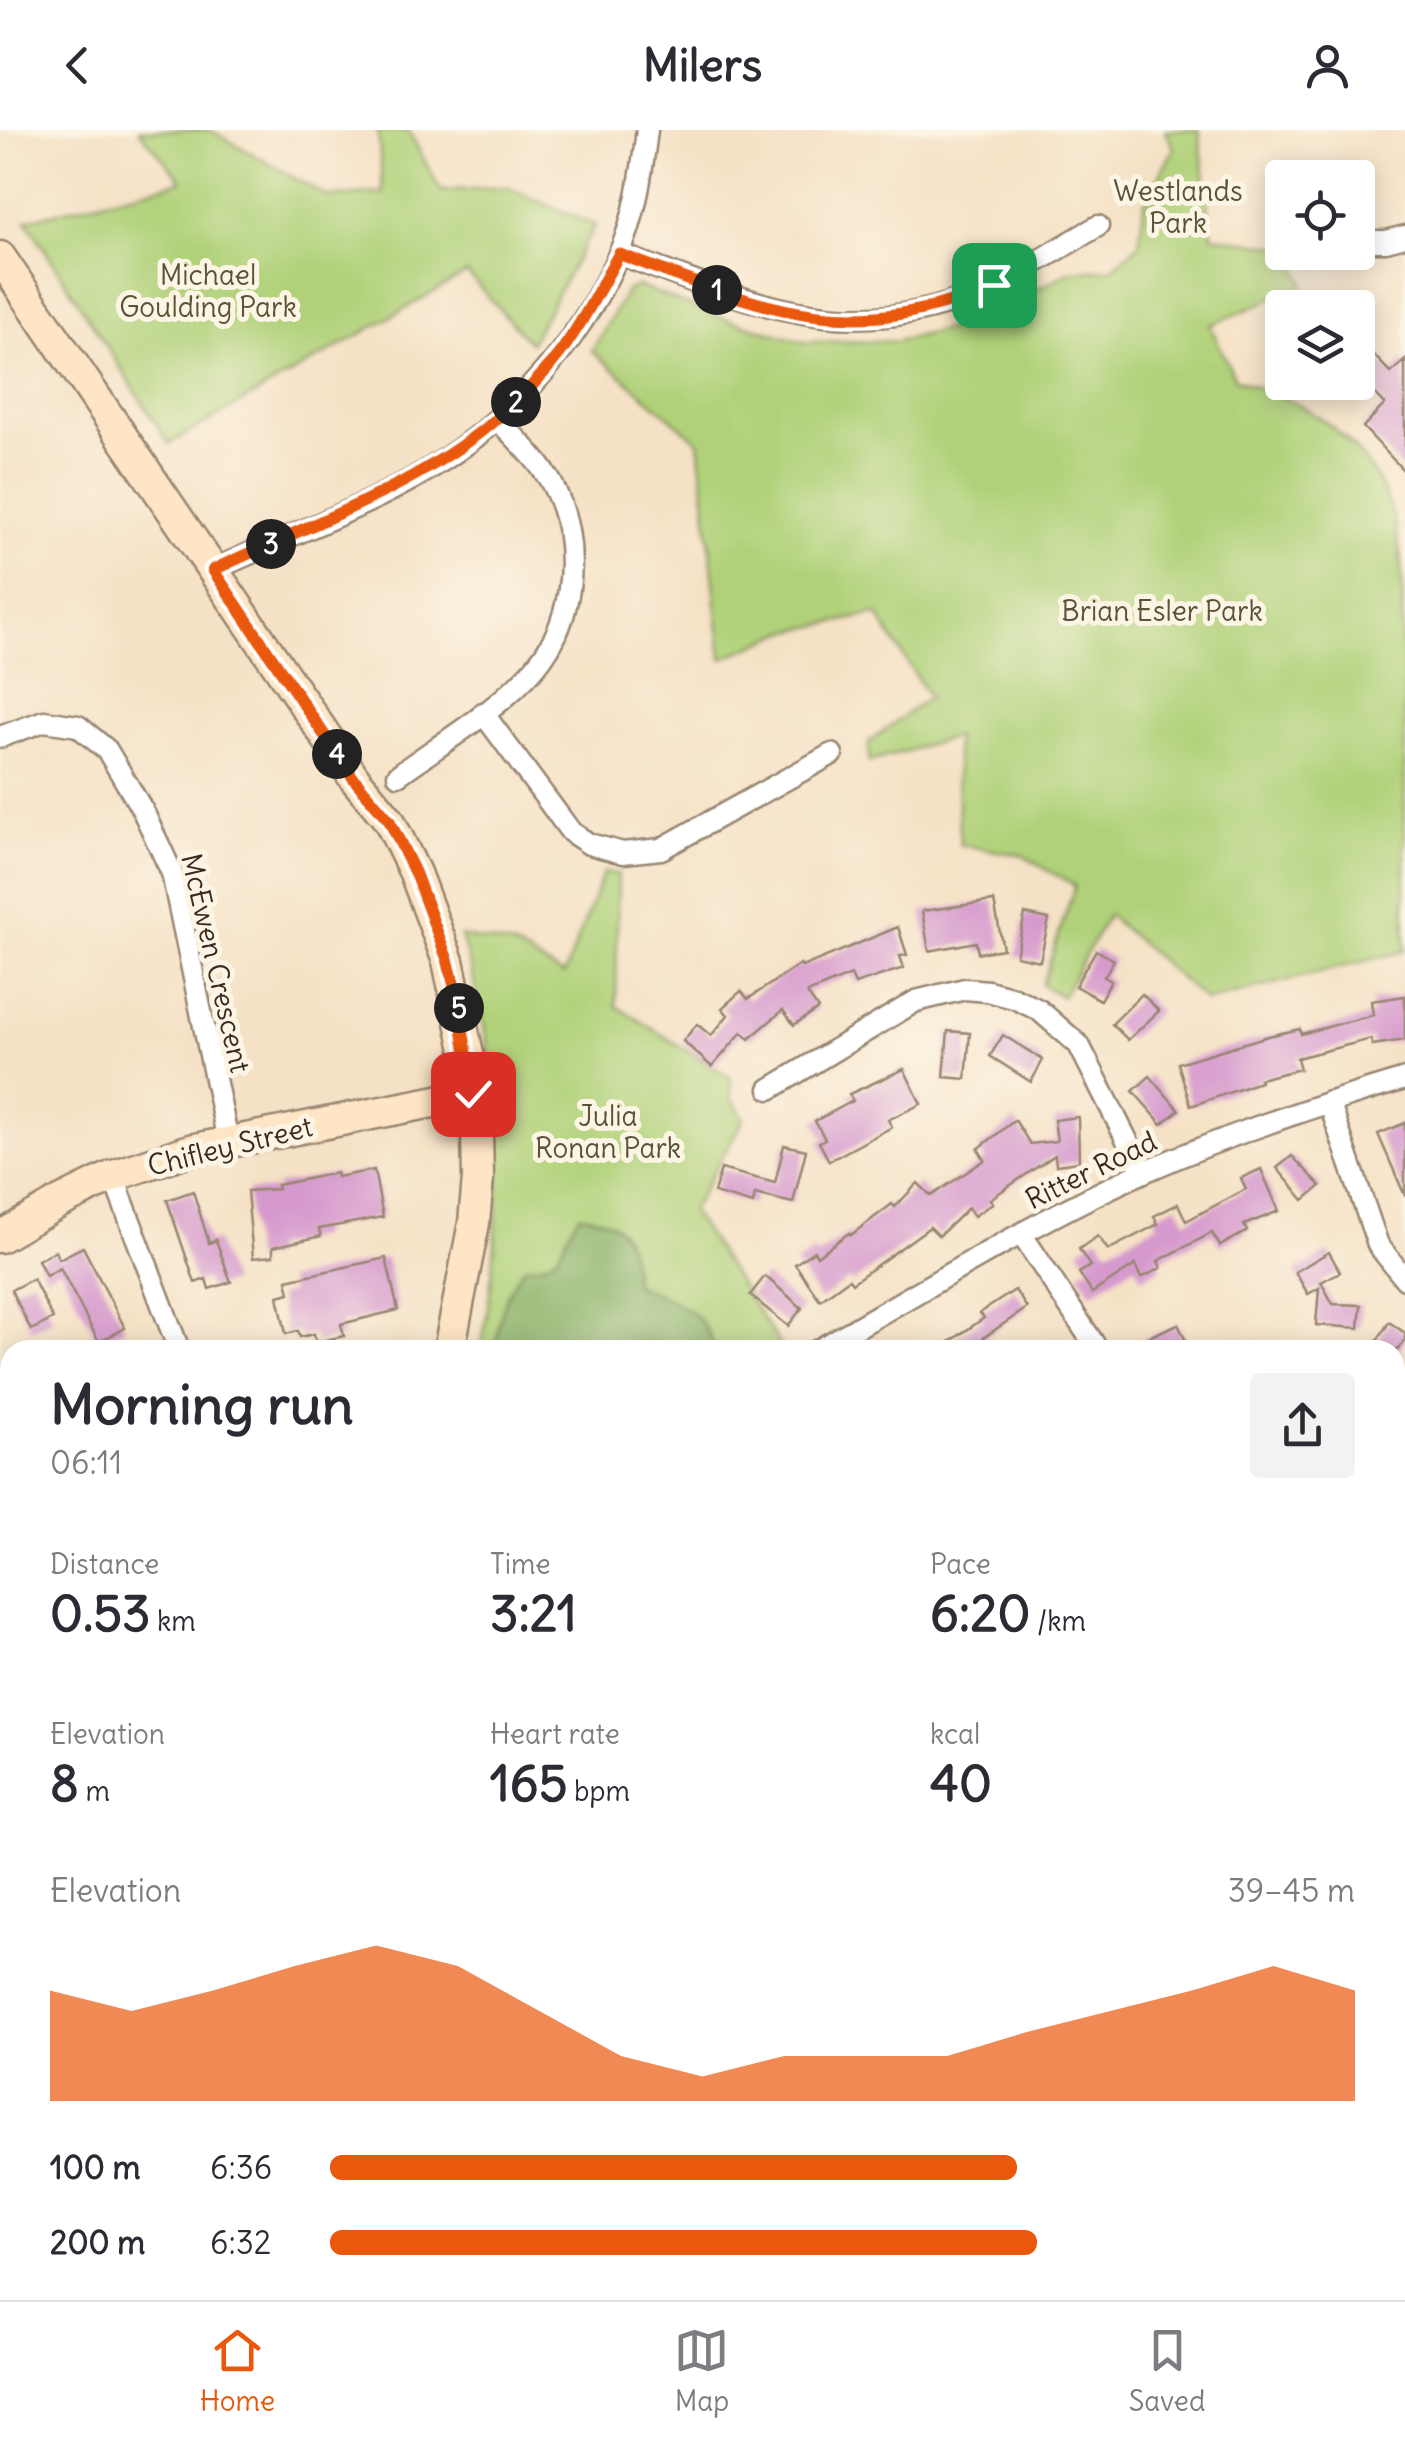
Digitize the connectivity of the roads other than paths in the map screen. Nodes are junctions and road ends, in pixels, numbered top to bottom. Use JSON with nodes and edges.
{"nodes":[{"id":1,"x":647,"y":130,"type":"edge"},
{"id":2,"x":1098,"y":226,"type":"dead end"},
{"id":3,"x":1405,"y":236,"type":"edge"},
{"id":4,"x":1375,"y":241,"type":"edge"},
{"id":5,"x":619,"y":254,"type":"junction"},
{"id":6,"x":0,"y":257,"type":"edge"},
{"id":7,"x":498,"y":420,"type":"junction"},
{"id":8,"x":213,"y":570,"type":"junction"},
{"id":9,"x":483,"y":713,"type":"junction"},
{"id":10,"x":0,"y":737,"type":"edge"},
{"id":11,"x":832,"y":754,"type":"dead end"},
{"id":12,"x":398,"y":775,"type":"dead end"},
{"id":13,"x":1405,"y":1078,"type":"edge"},
{"id":14,"x":770,"y":1088,"type":"dead end"},
{"id":15,"x":464,"y":1095,"type":"junction"},
{"id":16,"x":1329,"y":1102,"type":"junction"},
{"id":17,"x":228,"y":1142,"type":"junction"},
{"id":18,"x":1143,"y":1172,"type":"junction"},
{"id":19,"x":113,"y":1176,"type":"junction"},
{"id":20,"x":1022,"y":1235,"type":"junction"},
{"id":21,"x":0,"y":1237,"type":"edge"},
{"id":22,"x":1405,"y":1279,"type":"edge"},
{"id":23,"x":175,"y":1340,"type":"edge"},
{"id":24,"x":451,"y":1340,"type":"edge"},
{"id":25,"x":836,"y":1340,"type":"edge"},
{"id":26,"x":1091,"y":1340,"type":"edge"}],
"edges":[{"from":1,"to":5,"type":"street"},
{"from":2,"to":5,"type":"street"},
{"from":3,"to":4,"type":"street"},
{"from":5,"to":7,"type":"street"},
{"from":6,"to":8,"type":"main road"},
{"from":7,"to":8,"type":"street"},
{"from":7,"to":9,"type":"street"},
{"from":8,"to":15,"type":"main road"},
{"from":9,"to":11,"type":"street"},
{"from":9,"to":12,"type":"street"},
{"from":10,"to":17,"type":"street","name":"McEwen Crescent"},
{"from":13,"to":16,"type":"street","name":"Ritter Road"},
{"from":14,"to":18,"type":"street"},
{"from":15,"to":17,"type":"main road","name":"Chifley Street"},
{"from":15,"to":24,"type":"main road"},
{"from":16,"to":18,"type":"street","name":"Ritter Road"},
{"from":16,"to":22,"type":"street"},
{"from":17,"to":19,"type":"main road","name":"Chifley Street"},
{"from":18,"to":20,"type":"street","name":"Ritter Road"},
{"from":19,"to":21,"type":"main road","name":"Chifley Street"},
{"from":19,"to":23,"type":"street"},
{"from":20,"to":25,"type":"street","name":"Ritter Road"},
{"from":20,"to":26,"type":"street"}]}
